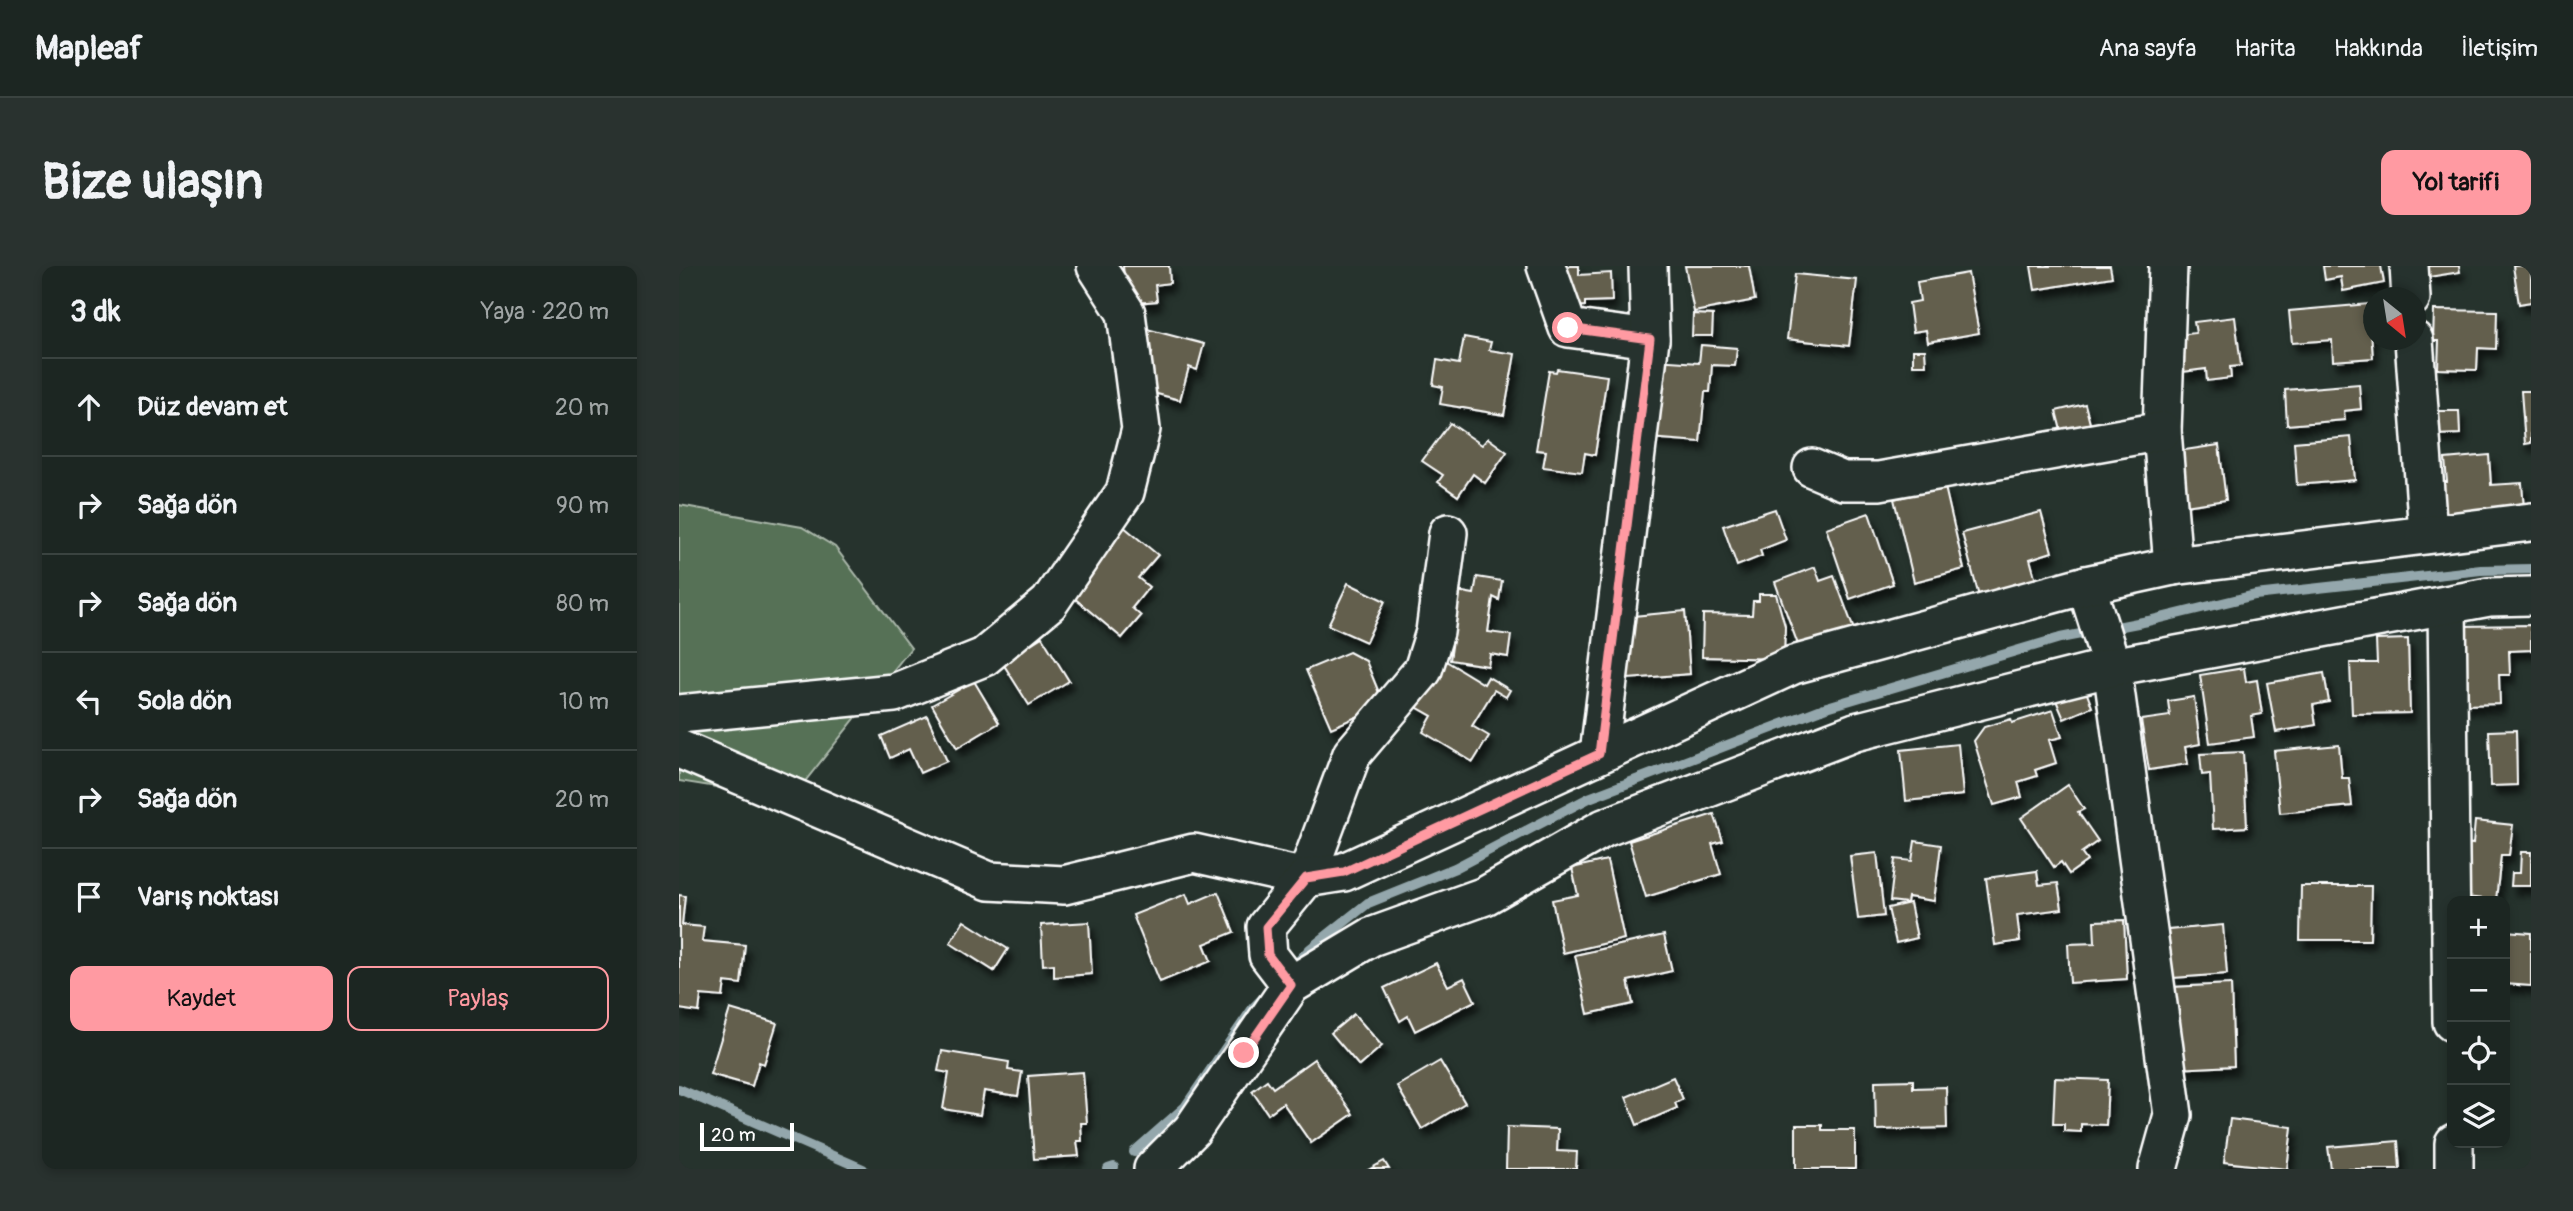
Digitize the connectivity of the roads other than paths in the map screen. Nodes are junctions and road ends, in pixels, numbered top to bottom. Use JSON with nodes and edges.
{"nodes":[{"id":1,"x":1095,"y":266,"type":"edge"},
{"id":2,"x":1546,"y":266,"type":"edge"},
{"id":3,"x":1648,"y":266,"type":"edge"},
{"id":4,"x":2168,"y":266,"type":"edge"},
{"id":5,"x":2409,"y":266,"type":"edge"},
{"id":6,"x":2410,"y":287,"type":"edge"},
{"id":7,"x":1650,"y":339,"type":"junction"},
{"id":8,"x":2415,"y":350,"type":"edge"},
{"id":9,"x":2162,"y":431,"type":"junction"},
{"id":10,"x":1812,"y":468,"type":"dead end"},
{"id":11,"x":2531,"y":522,"type":"edge"},
{"id":12,"x":1448,"y":533,"type":"dead end"},
{"id":13,"x":2428,"y":534,"type":"junction"},
{"id":14,"x":2173,"y":566,"type":"junction"},
{"id":15,"x":2531,"y":596,"type":"edge"},
{"id":16,"x":2447,"y":605,"type":"junction"},
{"id":17,"x":2100,"y":628,"type":"junction"},
{"id":18,"x":679,"y":714,"type":"edge"},
{"id":19,"x":679,"y":748,"type":"edge"},
{"id":20,"x":1599,"y":754,"type":"junction"},
{"id":21,"x":1306,"y":878,"type":"junction"},
{"id":22,"x":2451,"y":959,"type":"edge"},
{"id":23,"x":1285,"y":977,"type":"junction"},
{"id":24,"x":2454,"y":1148,"type":"edge"},
{"id":25,"x":1153,"y":1169,"type":"edge"},
{"id":26,"x":2158,"y":1169,"type":"edge"},
{"id":27,"x":2454,"y":1169,"type":"edge"}],
"edges":[{"from":1,"to":18,"type":"street"},
{"from":2,"to":7,"type":"street"},
{"from":3,"to":7,"type":"street"},
{"from":4,"to":9,"type":"street"},
{"from":5,"to":6,"type":"street"},
{"from":7,"to":20,"type":"street"},
{"from":8,"to":13,"type":"street"},
{"from":9,"to":10,"type":"street"},
{"from":9,"to":14,"type":"street"},
{"from":11,"to":13,"type":"street"},
{"from":12,"to":21,"type":"street"},
{"from":13,"to":14,"type":"street"},
{"from":14,"to":17,"type":"street"},
{"from":15,"to":16,"type":"street"},
{"from":16,"to":17,"type":"street"},
{"from":16,"to":22,"type":"street"},
{"from":17,"to":20,"type":"street"},
{"from":17,"to":23,"type":"street"},
{"from":17,"to":26,"type":"street"},
{"from":19,"to":21,"type":"street"},
{"from":20,"to":21,"type":"street"},
{"from":21,"to":23,"type":"street"},
{"from":23,"to":25,"type":"street"},
{"from":24,"to":27,"type":"street"}]}
